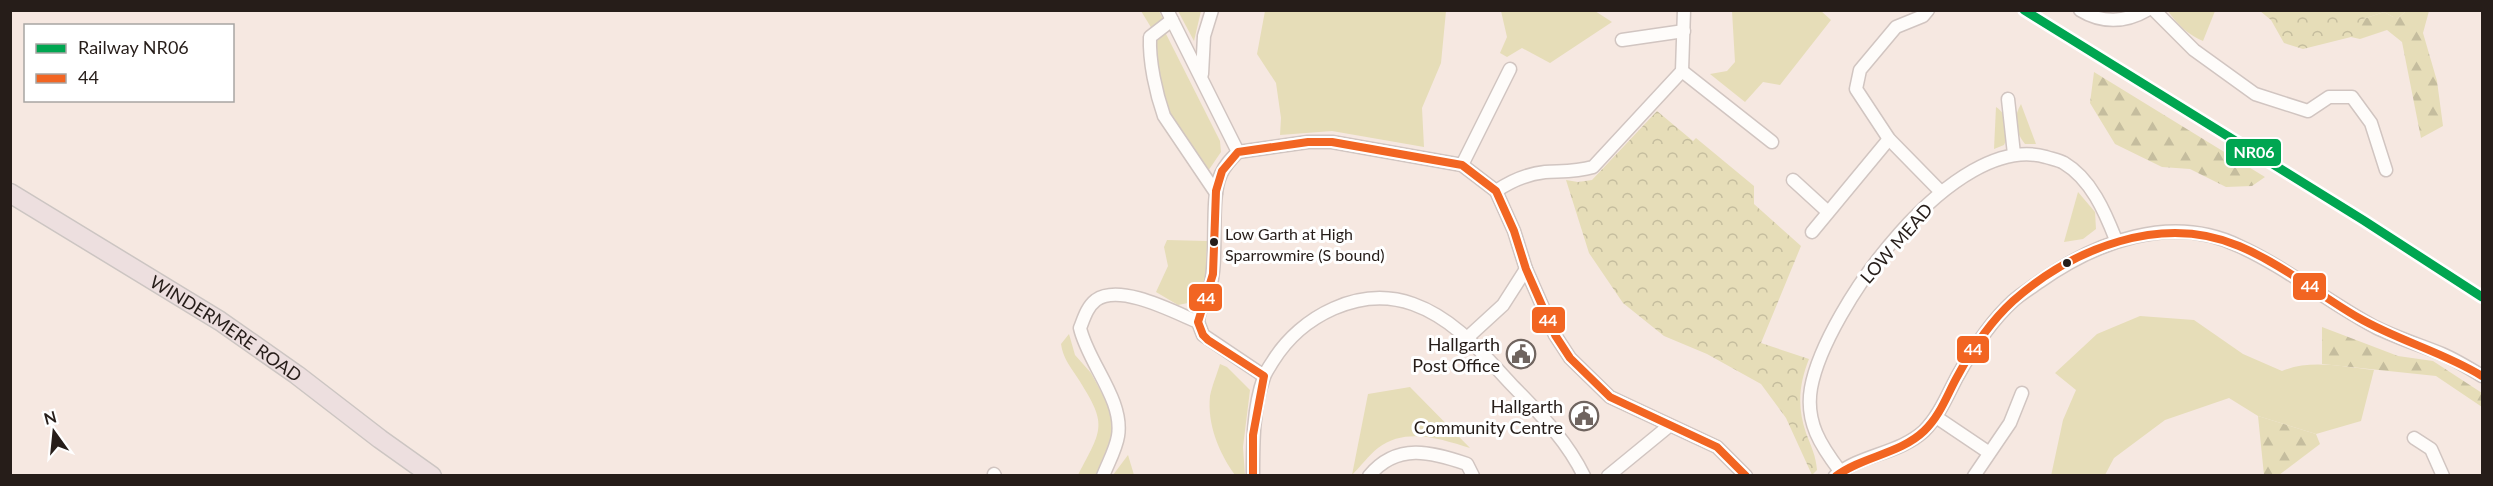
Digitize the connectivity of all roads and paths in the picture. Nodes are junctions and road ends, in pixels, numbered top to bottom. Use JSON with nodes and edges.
{"nodes":[{"id":1,"x":1212,"y":10,"type":"edge"},
{"id":2,"x":1684,"y":10,"type":"edge"},
{"id":3,"x":1928,"y":10,"type":"edge"},
{"id":4,"x":2080,"y":10,"type":"edge"},
{"id":5,"x":2146,"y":10,"type":"edge"},
{"id":6,"x":2154,"y":10,"type":"edge"},
{"id":7,"x":1170,"y":15,"type":"edge"},
{"id":8,"x":1683,"y":31,"type":"junction"},
{"id":9,"x":1622,"y":40,"type":"dead end"},
{"id":10,"x":1510,"y":69,"type":"dead end"},
{"id":11,"x":1682,"y":71,"type":"junction"},
{"id":12,"x":1203,"y":81,"type":"junction"},
{"id":13,"x":2008,"y":99,"type":"dead end"},
{"id":14,"x":1889,"y":139,"type":"junction"},
{"id":15,"x":1772,"y":142,"type":"dead end"},
{"id":16,"x":1238,"y":152,"type":"junction"},
{"id":17,"x":2014,"y":154,"type":"junction"},
{"id":18,"x":1462,"y":165,"type":"junction"},
{"id":19,"x":2386,"y":170,"type":"dead end"},
{"id":20,"x":1793,"y":180,"type":"dead end"},
{"id":21,"x":1496,"y":191,"type":"junction"},
{"id":22,"x":1941,"y":192,"type":"junction"},
{"id":23,"x":10,"y":193,"type":"edge"},
{"id":24,"x":1216,"y":193,"type":"junction"},
{"id":25,"x":1828,"y":212,"type":"junction"},
{"id":26,"x":1812,"y":232,"type":"dead end"},
{"id":27,"x":2116,"y":240,"type":"junction"},
{"id":28,"x":1526,"y":269,"type":"junction"},
{"id":29,"x":1198,"y":322,"type":"junction"},
{"id":30,"x":1467,"y":338,"type":"junction"},
{"id":31,"x":1264,"y":376,"type":"junction"},
{"id":32,"x":2482,"y":376,"type":"edge"},
{"id":33,"x":2022,"y":393,"type":"dead end"},
{"id":34,"x":1936,"y":417,"type":"junction"},
{"id":35,"x":1669,"y":426,"type":"junction"},
{"id":36,"x":2414,"y":438,"type":"dead end"},
{"id":37,"x":1988,"y":452,"type":"junction"},
{"id":38,"x":1838,"y":473,"type":"edge"},
{"id":39,"x":432,"y":476,"type":"edge"},
{"id":40,"x":1103,"y":476,"type":"edge"},
{"id":41,"x":1253,"y":476,"type":"edge"},
{"id":42,"x":1369,"y":476,"type":"edge"},
{"id":43,"x":1473,"y":476,"type":"edge"},
{"id":44,"x":1584,"y":476,"type":"edge"},
{"id":45,"x":1608,"y":476,"type":"edge"},
{"id":46,"x":1746,"y":476,"type":"edge"},
{"id":47,"x":1974,"y":476,"type":"edge"},
{"id":48,"x":2443,"y":476,"type":"edge"}],
"edges":[{"from":1,"to":12,"type":"street"},
{"from":2,"to":8,"type":"street"},
{"from":3,"to":14,"type":"street"},
{"from":4,"to":5,"type":"street"},
{"from":6,"to":19,"type":"street"},
{"from":7,"to":12,"type":"street"},
{"from":7,"to":24,"type":"street"},
{"from":8,"to":9,"type":"street"},
{"from":8,"to":11,"type":"street"},
{"from":10,"to":18,"type":"street"},
{"from":11,"to":15,"type":"street"},
{"from":11,"to":21,"type":"street"},
{"from":12,"to":16,"type":"street"},
{"from":13,"to":17,"type":"street"},
{"from":14,"to":22,"type":"street"},
{"from":14,"to":25,"type":"street"},
{"from":16,"to":18,"type":"street"},
{"from":16,"to":24,"type":"street"},
{"from":17,"to":22,"type":"street","name":"LOW MEAD"},
{"from":17,"to":27,"type":"street","name":"LOW MEAD"},
{"from":18,"to":21,"type":"street"},
{"from":20,"to":25,"type":"street"},
{"from":21,"to":28,"type":"street"},
{"from":22,"to":38,"type":"street","name":"LOW MEAD"},
{"from":23,"to":39,"type":"highway","name":"WINDERMERE ROAD"},
{"from":24,"to":29,"type":"street"},
{"from":25,"to":26,"type":"street"},
{"from":27,"to":32,"type":"street"},
{"from":27,"to":34,"type":"street"},
{"from":28,"to":30,"type":"street"},
{"from":28,"to":35,"type":"street"},
{"from":29,"to":31,"type":"street"},
{"from":29,"to":40,"type":"street"},
{"from":30,"to":31,"type":"street"},
{"from":30,"to":44,"type":"street"},
{"from":31,"to":41,"type":"street"},
{"from":33,"to":37,"type":"street"},
{"from":34,"to":37,"type":"street"},
{"from":34,"to":38,"type":"street"},
{"from":35,"to":45,"type":"street"},
{"from":35,"to":46,"type":"street"},
{"from":36,"to":48,"type":"street"},
{"from":37,"to":47,"type":"street"},
{"from":42,"to":43,"type":"street"}]}
